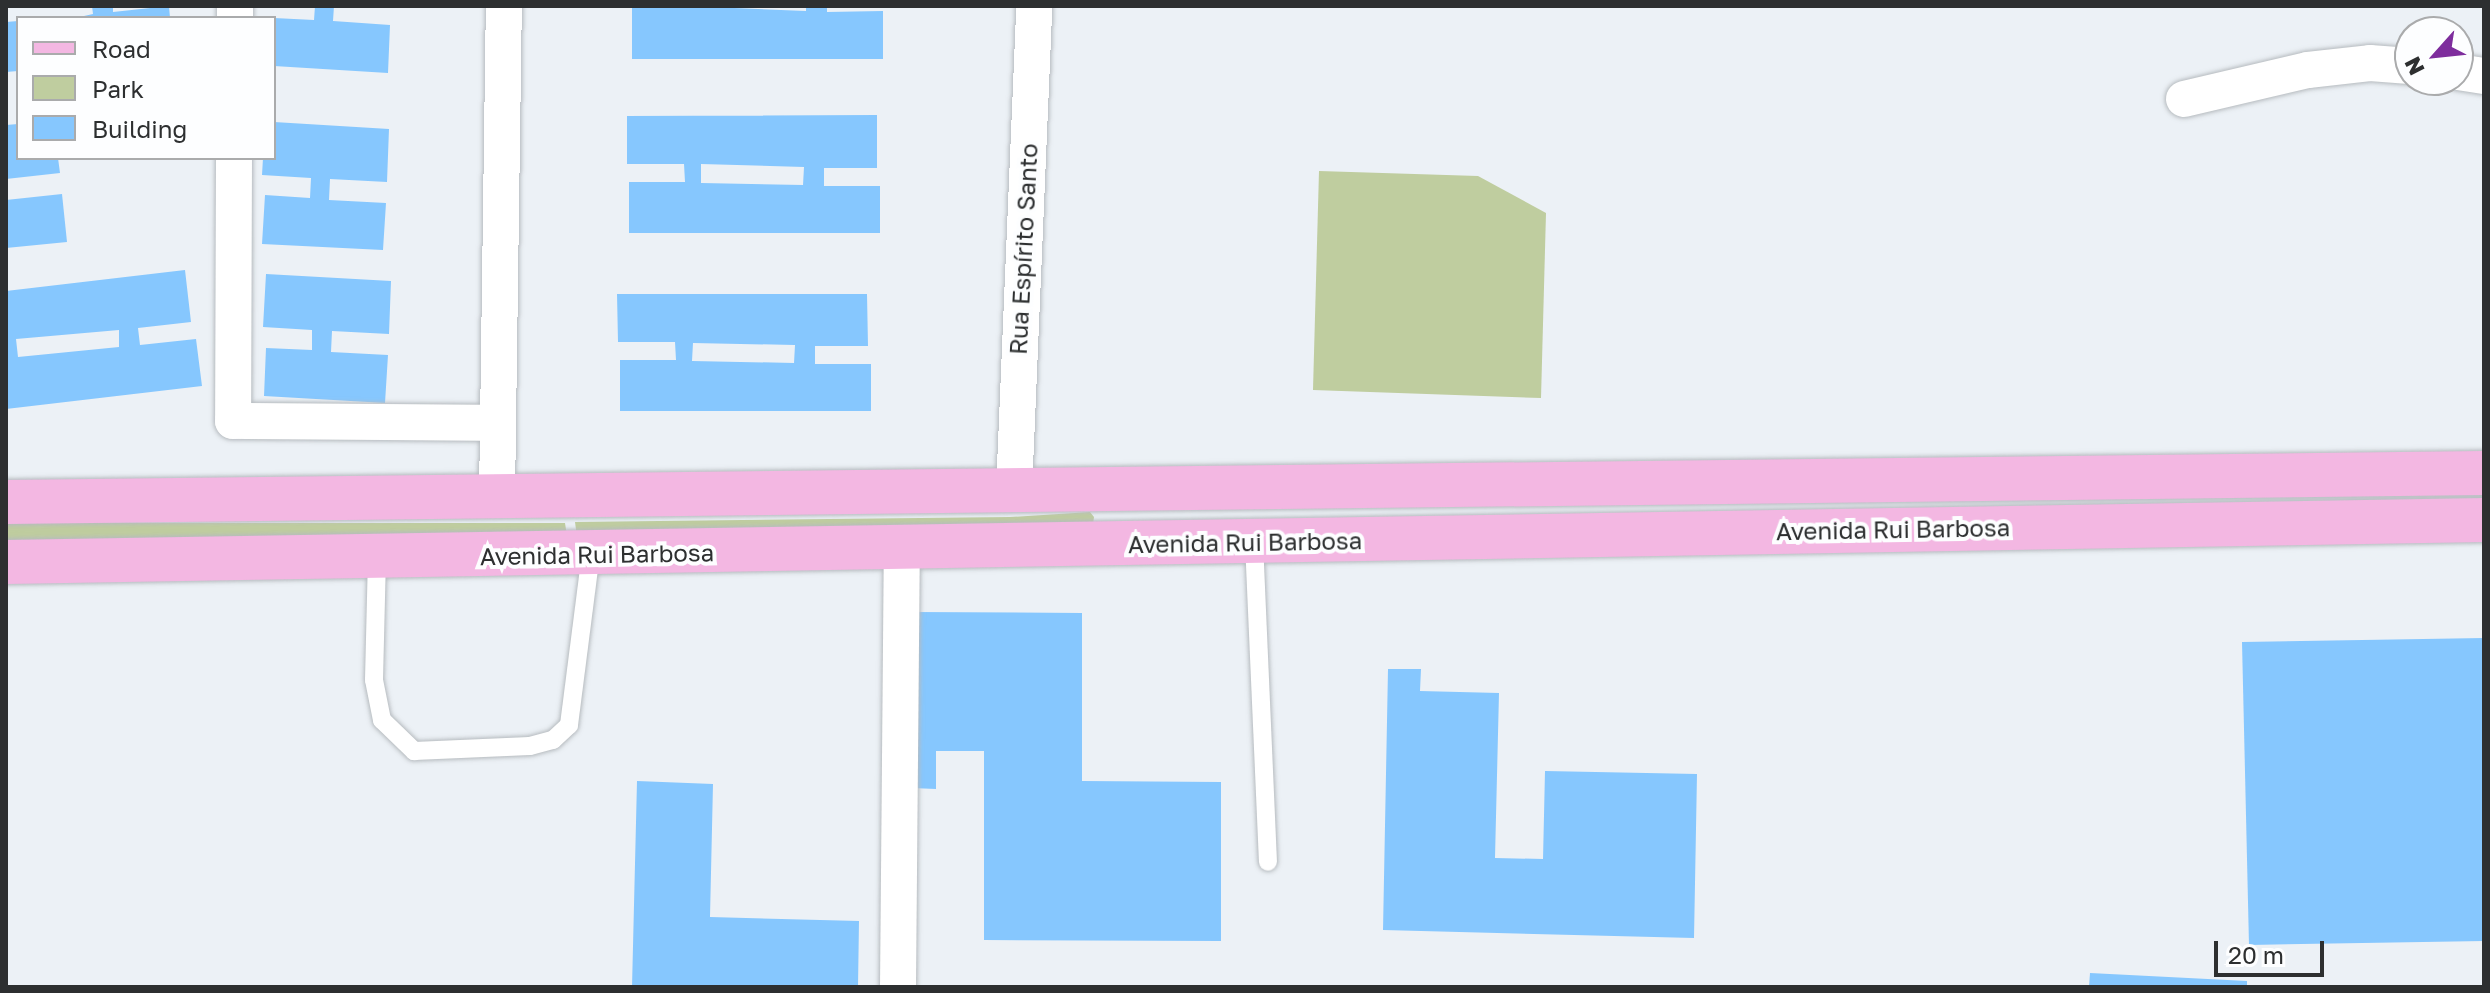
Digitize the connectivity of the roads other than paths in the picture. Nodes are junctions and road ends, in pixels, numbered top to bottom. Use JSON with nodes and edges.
{"nodes":[{"id":1,"x":504,"y":6,"type":"edge"},
{"id":2,"x":1034,"y":6,"type":"edge"},
{"id":3,"x":2394,"y":65,"type":"edge"},
{"id":4,"x":2184,"y":99,"type":"dead end"},
{"id":5,"x":234,"y":160,"type":"edge"},
{"id":6,"x":498,"y":423,"type":"junction"},
{"id":7,"x":2484,"y":473,"type":"edge"},
{"id":8,"x":1014,"y":491,"type":"junction"},
{"id":9,"x":497,"y":497,"type":"junction"},
{"id":10,"x":6,"y":502,"type":"edge"},
{"id":11,"x":2484,"y":520,"type":"edge"},
{"id":12,"x":1254,"y":542,"type":"junction"},
{"id":13,"x":902,"y":549,"type":"junction"},
{"id":14,"x":591,"y":554,"type":"junction"},
{"id":15,"x":377,"y":557,"type":"junction"},
{"id":16,"x":6,"y":562,"type":"edge"},
{"id":17,"x":1268,"y":862,"type":"dead end"},
{"id":18,"x":898,"y":987,"type":"edge"}],
"edges":[{"from":1,"to":6,"type":"street"},
{"from":2,"to":8,"type":"street","name":"Rua Espírito Santo"},
{"from":3,"to":4,"type":"street"},
{"from":5,"to":6,"type":"street"},
{"from":6,"to":9,"type":"street"},
{"from":7,"to":8,"type":"main road","name":"Avenida Rui Barbosa"},
{"from":8,"to":9,"type":"main road","name":"Avenida Rui Barbosa"},
{"from":9,"to":10,"type":"main road","name":"Avenida Rui Barbosa"},
{"from":11,"to":12,"type":"main road","name":"Avenida Rui Barbosa"},
{"from":12,"to":13,"type":"main road","name":"Avenida Rui Barbosa"},
{"from":12,"to":17,"type":"lane"},
{"from":13,"to":14,"type":"main road","name":"Avenida Rui Barbosa"},
{"from":13,"to":18,"type":"street"},
{"from":14,"to":15,"type":"main road","name":"Avenida Rui Barbosa"},
{"from":14,"to":15,"type":"lane"},
{"from":15,"to":16,"type":"main road","name":"Avenida Rui Barbosa"}]}
